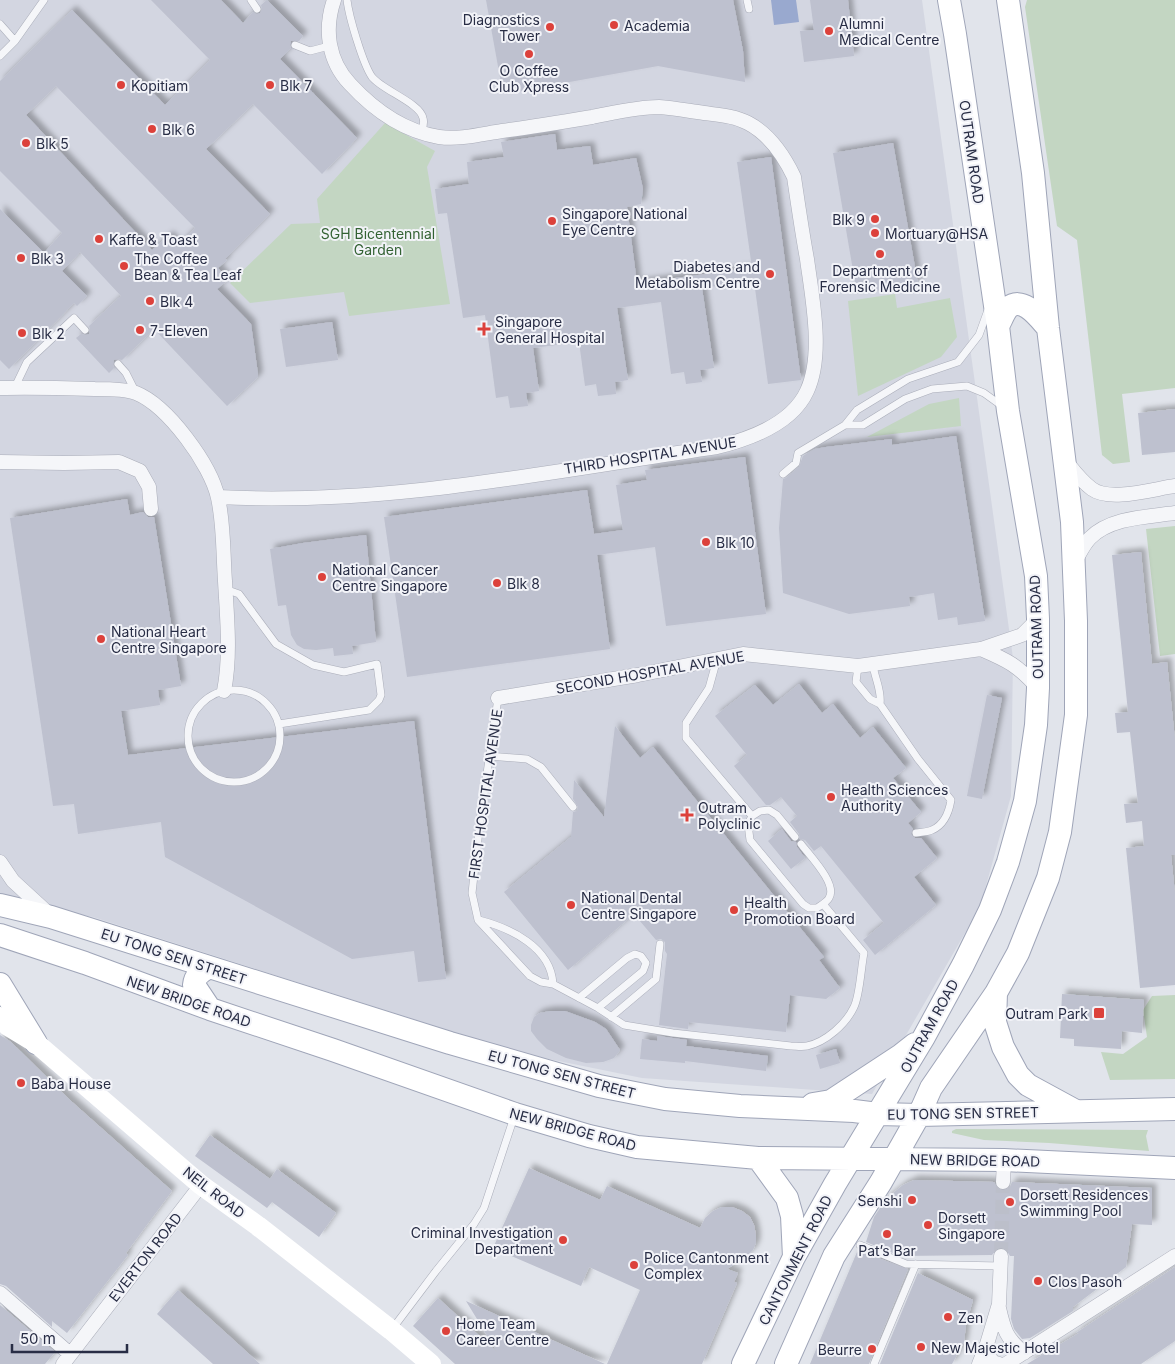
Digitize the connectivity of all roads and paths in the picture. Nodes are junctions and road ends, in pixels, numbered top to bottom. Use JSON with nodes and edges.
{"nodes":[{"id":1,"x":44,"y":0,"type":"edge"},
{"id":2,"x":251,"y":0,"type":"edge"},
{"id":3,"x":334,"y":0,"type":"edge"},
{"id":4,"x":347,"y":0,"type":"edge"},
{"id":5,"x":747,"y":0,"type":"edge"},
{"id":6,"x":949,"y":0,"type":"edge"},
{"id":7,"x":959,"y":0,"type":"edge"},
{"id":8,"x":1008,"y":0,"type":"edge"},
{"id":9,"x":257,"y":8,"type":"dead end"},
{"id":10,"x":749,"y":9,"type":"dead end"},
{"id":11,"x":0,"y":24,"type":"edge"},
{"id":12,"x":955,"y":34,"type":"junction"},
{"id":13,"x":15,"y":41,"type":"junction"},
{"id":14,"x":295,"y":45,"type":"dead end"},
{"id":15,"x":329,"y":46,"type":"junction"},
{"id":16,"x":0,"y":56,"type":"edge"},
{"id":17,"x":421,"y":133,"type":"junction"},
{"id":18,"x":993,"y":293,"type":"junction"},
{"id":19,"x":998,"y":326,"type":"junction"},
{"id":20,"x":1048,"y":328,"type":"junction"},
{"id":21,"x":85,"y":330,"type":"dead end"},
{"id":22,"x":118,"y":364,"type":"dead end"},
{"id":23,"x":15,"y":387,"type":"junction"},
{"id":24,"x":0,"y":388,"type":"edge"},
{"id":25,"x":136,"y":393,"type":"junction"},
{"id":26,"x":1008,"y":411,"type":"junction"},
{"id":27,"x":845,"y":425,"type":"junction"},
{"id":28,"x":1064,"y":460,"type":"junction"},
{"id":29,"x":0,"y":462,"type":"edge"},
{"id":30,"x":783,"y":474,"type":"dead end"},
{"id":31,"x":1175,"y":486,"type":"edge"},
{"id":32,"x":218,"y":497,"type":"junction"},
{"id":33,"x":151,"y":509,"type":"dead end"},
{"id":34,"x":1175,"y":513,"type":"edge"},
{"id":35,"x":1073,"y":564,"type":"junction"},
{"id":36,"x":225,"y":589,"type":"junction"},
{"id":37,"x":1038,"y":619,"type":"junction"},
{"id":38,"x":981,"y":649,"type":"junction"},
{"id":39,"x":717,"y":659,"type":"junction"},
{"id":40,"x":873,"y":665,"type":"junction"},
{"id":41,"x":858,"y":666,"type":"junction"},
{"id":42,"x":1038,"y":688,"type":"junction"},
{"id":43,"x":224,"y":691,"type":"junction"},
{"id":44,"x":498,"y":698,"type":"joint"},
{"id":45,"x":880,"y":704,"type":"junction"},
{"id":46,"x":279,"y":724,"type":"junction"},
{"id":47,"x":489,"y":756,"type":"junction"},
{"id":48,"x":573,"y":807,"type":"dead end"},
{"id":49,"x":752,"y":816,"type":"junction"},
{"id":50,"x":916,"y":833,"type":"dead end"},
{"id":51,"x":795,"y":837,"type":"dead end"},
{"id":52,"x":801,"y":844,"type":"dead end"},
{"id":53,"x":0,"y":862,"type":"edge"},
{"id":54,"x":823,"y":904,"type":"junction"},
{"id":55,"x":0,"y":905,"type":"edge"},
{"id":56,"x":51,"y":917,"type":"junction"},
{"id":57,"x":478,"y":920,"type":"junction"},
{"id":58,"x":0,"y":935,"type":"edge"},
{"id":59,"x":660,"y":944,"type":"dead end"},
{"id":60,"x":209,"y":967,"type":"junction"},
{"id":61,"x":0,"y":984,"type":"edge"},
{"id":62,"x":553,"y":984,"type":"junction"},
{"id":63,"x":996,"y":993,"type":"junction"},
{"id":64,"x":579,"y":998,"type":"junction"},
{"id":65,"x":598,"y":1008,"type":"junction"},
{"id":66,"x":210,"y":1009,"type":"junction"},
{"id":67,"x":0,"y":1017,"type":"edge"},
{"id":68,"x":611,"y":1017,"type":"junction"},
{"id":69,"x":924,"y":1037,"type":"junction"},
{"id":70,"x":36,"y":1043,"type":"junction"},
{"id":71,"x":780,"y":1107,"type":"junction"},
{"id":72,"x":1175,"y":1109,"type":"edge"},
{"id":73,"x":1074,"y":1110,"type":"junction"},
{"id":74,"x":515,"y":1114,"type":"junction"},
{"id":75,"x":878,"y":1114,"type":"junction"},
{"id":76,"x":919,"y":1115,"type":"junction"},
{"id":77,"x":758,"y":1158,"type":"junction"},
{"id":78,"x":851,"y":1158,"type":"junction"},
{"id":79,"x":895,"y":1158,"type":"junction"},
{"id":80,"x":1004,"y":1160,"type":"junction"},
{"id":81,"x":1175,"y":1168,"type":"edge"},
{"id":82,"x":1003,"y":1182,"type":"tunnel mouth"},
{"id":83,"x":201,"y":1185,"type":"junction"},
{"id":84,"x":860,"y":1245,"type":"dead end"},
{"id":85,"x":1175,"y":1256,"type":"edge"},
{"id":86,"x":794,"y":1257,"type":"junction"},
{"id":87,"x":1001,"y":1261,"type":"joint"},
{"id":88,"x":916,"y":1264,"type":"junction"},
{"id":89,"x":0,"y":1293,"type":"edge"},
{"id":90,"x":998,"y":1304,"type":"junction"},
{"id":91,"x":391,"y":1330,"type":"junction"},
{"id":92,"x":987,"y":1344,"type":"junction"},
{"id":93,"x":1024,"y":1353,"type":"junction"},
{"id":94,"x":66,"y":1359,"type":"edge"},
{"id":95,"x":431,"y":1364,"type":"edge"},
{"id":96,"x":743,"y":1364,"type":"edge"},
{"id":97,"x":786,"y":1364,"type":"edge"},
{"id":98,"x":874,"y":1364,"type":"edge"},
{"id":99,"x":979,"y":1364,"type":"edge"},
{"id":100,"x":999,"y":1364,"type":"edge"},
{"id":101,"x":1006,"y":1364,"type":"edge"}],
"edges":[{"from":1,"to":13,"type":"lane"},
{"from":2,"to":9,"type":"lane"},
{"from":3,"to":15,"type":"street","name":"THIRD HOSPITAL AVENUE"},
{"from":4,"to":17,"type":"lane"},
{"from":5,"to":10,"type":"lane"},
{"from":6,"to":12,"type":"main road","name":"OUTRAM ROAD"},
{"from":7,"to":12,"type":"main road"},
{"from":8,"to":20,"type":"main road"},
{"from":11,"to":13,"type":"lane"},
{"from":12,"to":18,"type":"main road","name":"OUTRAM ROAD"},
{"from":13,"to":16,"type":"lane"},
{"from":14,"to":15,"type":"lane"},
{"from":15,"to":17,"type":"street","name":"THIRD HOSPITAL AVENUE"},
{"from":17,"to":32,"type":"street","name":"THIRD HOSPITAL AVENUE"},
{"from":18,"to":19,"type":"main road","name":"OUTRAM ROAD"},
{"from":18,"to":27,"type":"lane"},
{"from":19,"to":20,"type":"main road"},
{"from":19,"to":26,"type":"main road","name":"OUTRAM ROAD"},
{"from":20,"to":28,"type":"main road"},
{"from":21,"to":23,"type":"lane"},
{"from":22,"to":25,"type":"lane"},
{"from":23,"to":24,"type":"street"},
{"from":23,"to":25,"type":"street"},
{"from":25,"to":32,"type":"street"},
{"from":26,"to":27,"type":"lane"},
{"from":26,"to":37,"type":"main road","name":"OUTRAM ROAD"},
{"from":27,"to":30,"type":"lane"},
{"from":28,"to":31,"type":"street"},
{"from":28,"to":35,"type":"main road"},
{"from":29,"to":33,"type":"street"},
{"from":32,"to":36,"type":"street"},
{"from":34,"to":35,"type":"street"},
{"from":35,"to":63,"type":"main road"},
{"from":36,"to":43,"type":"street"},
{"from":36,"to":46,"type":"lane"},
{"from":37,"to":38,"type":"street","name":"SECOND HOSPITAL AVENUE"},
{"from":37,"to":42,"type":"main road","name":"OUTRAM ROAD"},
{"from":38,"to":40,"type":"street","name":"SECOND HOSPITAL AVENUE"},
{"from":38,"to":42,"type":"street"},
{"from":39,"to":41,"type":"street","name":"SECOND HOSPITAL AVENUE"},
{"from":39,"to":44,"type":"street","name":"SECOND HOSPITAL AVENUE"},
{"from":39,"to":49,"type":"lane"},
{"from":40,"to":41,"type":"street","name":"SECOND HOSPITAL AVENUE"},
{"from":40,"to":45,"type":"lane"},
{"from":41,"to":45,"type":"lane"},
{"from":42,"to":69,"type":"main road","name":"OUTRAM ROAD"},
{"from":43,"to":46,"type":"lane"},
{"from":43,"to":46,"type":"lane"},
{"from":44,"to":47,"type":"lane","name":"FIRST HOSPITAL AVENUE"},
{"from":45,"to":50,"type":"lane"},
{"from":47,"to":48,"type":"lane"},
{"from":47,"to":57,"type":"lane","name":"FIRST HOSPITAL AVENUE"},
{"from":49,"to":51,"type":"lane"},
{"from":49,"to":54,"type":"lane"},
{"from":52,"to":54,"type":"lane"},
{"from":53,"to":56,"type":"street"},
{"from":54,"to":68,"type":"lane"},
{"from":55,"to":56,"type":"main road","name":"EU TONG SEN STREET"},
{"from":56,"to":60,"type":"main road","name":"EU TONG SEN STREET"},
{"from":57,"to":62,"type":"lane"},
{"from":57,"to":62,"type":"lane"},
{"from":58,"to":66,"type":"main road","name":"NEW BRIDGE ROAD"},
{"from":59,"to":68,"type":"lane"},
{"from":60,"to":66,"type":"main road"},
{"from":60,"to":71,"type":"main road","name":"EU TONG SEN STREET"},
{"from":61,"to":70,"type":"main road"},
{"from":62,"to":64,"type":"lane"},
{"from":63,"to":73,"type":"main road"},
{"from":63,"to":76,"type":"main road"},
{"from":64,"to":65,"type":"lane"},
{"from":64,"to":65,"type":"lane"},
{"from":65,"to":68,"type":"lane"},
{"from":66,"to":74,"type":"main road","name":"NEW BRIDGE ROAD"},
{"from":67,"to":70,"type":"main road","name":"NEIL ROAD"},
{"from":69,"to":71,"type":"main road"},
{"from":69,"to":75,"type":"main road","name":"OUTRAM ROAD"},
{"from":70,"to":83,"type":"main road","name":"NEIL ROAD"},
{"from":71,"to":75,"type":"main road","name":"EU TONG SEN STREET"},
{"from":72,"to":73,"type":"main road","name":"EU TONG SEN STREET"},
{"from":73,"to":76,"type":"main road","name":"EU TONG SEN STREET"},
{"from":74,"to":77,"type":"main road","name":"NEW BRIDGE ROAD"},
{"from":74,"to":91,"type":"lane"},
{"from":75,"to":76,"type":"main road","name":"EU TONG SEN STREET"},
{"from":75,"to":78,"type":"main road","name":"OUTRAM ROAD"},
{"from":76,"to":79,"type":"main road"},
{"from":77,"to":78,"type":"main road","name":"NEW BRIDGE ROAD"},
{"from":77,"to":86,"type":"main road"},
{"from":78,"to":79,"type":"main road","name":"NEW BRIDGE ROAD"},
{"from":78,"to":86,"type":"main road","name":"CANTONMENT ROAD"},
{"from":79,"to":80,"type":"main road","name":"NEW BRIDGE ROAD"},
{"from":79,"to":97,"type":"main road"},
{"from":80,"to":81,"type":"main road","name":"NEW BRIDGE ROAD"},
{"from":80,"to":82,"type":"street"},
{"from":83,"to":91,"type":"main road","name":"NEIL ROAD"},
{"from":83,"to":94,"type":"street","name":"EVERTON ROAD"},
{"from":84,"to":88,"type":"lane"},
{"from":85,"to":93,"type":"street"},
{"from":86,"to":96,"type":"main road","name":"CANTONMENT ROAD"},
{"from":87,"to":88,"type":"lane"},
{"from":87,"to":90,"type":"street"},
{"from":88,"to":98,"type":"lane"},
{"from":89,"to":94,"type":"street","name":"EVERTON ROAD"},
{"from":90,"to":92,"type":"street"},
{"from":90,"to":93,"type":"street"},
{"from":91,"to":95,"type":"main road","name":"NEIL ROAD"},
{"from":92,"to":99,"type":"street"},
{"from":92,"to":100,"type":"street"},
{"from":93,"to":101,"type":"street"}]}
